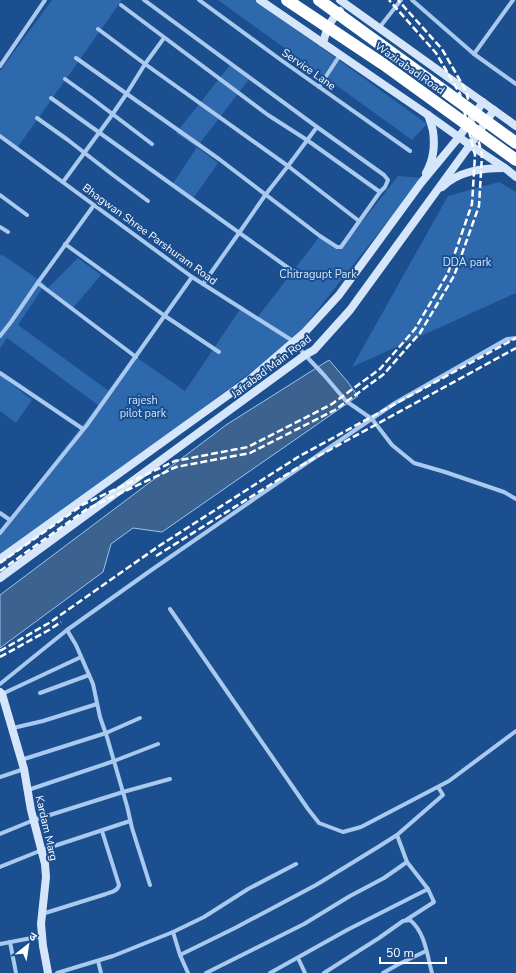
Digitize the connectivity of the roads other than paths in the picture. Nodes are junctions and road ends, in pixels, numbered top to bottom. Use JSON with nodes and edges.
{"nodes":[{"id":1,"x":45,"y":0,"type":"edge"},
{"id":2,"x":144,"y":0,"type":"edge"},
{"id":3,"x":199,"y":0,"type":"edge"},
{"id":4,"x":260,"y":0,"type":"edge"},
{"id":5,"x":286,"y":0,"type":"edge"},
{"id":6,"x":319,"y":0,"type":"edge"},
{"id":7,"x":340,"y":0,"type":"edge"},
{"id":8,"x":401,"y":0,"type":"edge"},
{"id":9,"x":412,"y":0,"type":"edge"},
{"id":10,"x":513,"y":0,"type":"edge"},
{"id":11,"x":120,"y":4,"type":"dead end"},
{"id":12,"x":352,"y":9,"type":"junction"},
{"id":13,"x":379,"y":28,"type":"junction"},
{"id":14,"x":98,"y":29,"type":"dead end"},
{"id":15,"x":164,"y":38,"type":"junction"},
{"id":16,"x":323,"y":43,"type":"junction"},
{"id":17,"x":474,"y":54,"type":"junction"},
{"id":18,"x":340,"y":55,"type":"junction"},
{"id":19,"x":76,"y":58,"type":"dead end"},
{"id":20,"x":145,"y":64,"type":"junction"},
{"id":21,"x":0,"y":66,"type":"edge"},
{"id":22,"x":65,"y":79,"type":"dead end"},
{"id":23,"x":515,"y":82,"type":"edge"},
{"id":24,"x":319,"y":87,"type":"junction"},
{"id":25,"x":126,"y":93,"type":"junction"},
{"id":26,"x":51,"y":98,"type":"dead end"},
{"id":27,"x":483,"y":102,"type":"junction"},
{"id":28,"x":494,"y":110,"type":"junction"},
{"id":29,"x":112,"y":115,"type":"junction"},
{"id":30,"x":428,"y":115,"type":"junction"},
{"id":31,"x":37,"y":118,"type":"dead end"},
{"id":32,"x":516,"y":126,"type":"edge"},
{"id":33,"x":317,"y":127,"type":"junction"},
{"id":34,"x":99,"y":133,"type":"junction"},
{"id":35,"x":0,"y":136,"type":"edge"},
{"id":36,"x":459,"y":137,"type":"junction"},
{"id":37,"x":307,"y":140,"type":"junction"},
{"id":38,"x":516,"y":143,"type":"edge"},
{"id":39,"x":152,"y":144,"type":"dead end"},
{"id":40,"x":470,"y":145,"type":"junction"},
{"id":41,"x":410,"y":151,"type":"dead end"},
{"id":42,"x":84,"y":153,"type":"junction"},
{"id":43,"x":516,"y":160,"type":"edge"},
{"id":44,"x":288,"y":166,"type":"junction"},
{"id":45,"x":505,"y":168,"type":"junction"},
{"id":46,"x":516,"y":177,"type":"edge"},
{"id":47,"x":63,"y":182,"type":"junction"},
{"id":48,"x":421,"y":183,"type":"junction"},
{"id":49,"x":380,"y":192,"type":"junction"},
{"id":50,"x":266,"y":194,"type":"junction"},
{"id":51,"x":0,"y":195,"type":"edge"},
{"id":52,"x":433,"y":196,"type":"junction"},
{"id":53,"x":148,"y":200,"type":"dead end"},
{"id":54,"x":94,"y":204,"type":"junction"},
{"id":55,"x":27,"y":215,"type":"dead end"},
{"id":56,"x":359,"y":221,"type":"junction"},
{"id":57,"x":0,"y":227,"type":"edge"},
{"id":58,"x":8,"y":232,"type":"dead end"},
{"id":59,"x":239,"y":233,"type":"junction"},
{"id":60,"x":65,"y":244,"type":"junction"},
{"id":61,"x":294,"y":272,"type":"dead end"},
{"id":62,"x":192,"y":277,"type":"junction"},
{"id":63,"x":38,"y":283,"type":"junction"},
{"id":64,"x":203,"y":284,"type":"junction"},
{"id":65,"x":165,"y":316,"type":"junction"},
{"id":66,"x":0,"y":336,"type":"edge"},
{"id":67,"x":516,"y":338,"type":"edge"},
{"id":68,"x":293,"y":341,"type":"junction"},
{"id":69,"x":219,"y":352,"type":"dead end"},
{"id":70,"x":305,"y":355,"type":"junction"},
{"id":71,"x":136,"y":357,"type":"junction"},
{"id":72,"x":0,"y":373,"type":"edge"},
{"id":73,"x":372,"y":419,"type":"junction"},
{"id":74,"x":83,"y":429,"type":"junction"},
{"id":75,"x":516,"y":499,"type":"edge"},
{"id":76,"x":0,"y":513,"type":"edge"},
{"id":77,"x":10,"y":520,"type":"junction"},
{"id":78,"x":0,"y":533,"type":"edge"},
{"id":79,"x":0,"y":559,"type":"edge"},
{"id":80,"x":0,"y":577,"type":"edge"},
{"id":81,"x":170,"y":609,"type":"dead end"},
{"id":82,"x":67,"y":630,"type":"junction"},
{"id":83,"x":81,"y":657,"type":"junction"},
{"id":84,"x":89,"y":675,"type":"junction"},
{"id":85,"x":0,"y":684,"type":"edge"},
{"id":86,"x":40,"y":692,"type":"dead end"},
{"id":87,"x":1,"y":693,"type":"edge"},
{"id":88,"x":97,"y":704,"type":"junction"},
{"id":89,"x":140,"y":718,"type":"dead end"},
{"id":90,"x":13,"y":728,"type":"junction"},
{"id":91,"x":516,"y":731,"type":"edge"},
{"id":92,"x":106,"y":733,"type":"junction"},
{"id":93,"x":158,"y":744,"type":"dead end"},
{"id":94,"x":21,"y":760,"type":"junction"},
{"id":95,"x":114,"y":761,"type":"junction"},
{"id":96,"x":24,"y":770,"type":"junction"},
{"id":97,"x":0,"y":777,"type":"edge"},
{"id":98,"x":170,"y":779,"type":"dead end"},
{"id":99,"x":438,"y":786,"type":"junction"},
{"id":100,"x":28,"y":790,"type":"junction"},
{"id":101,"x":122,"y":792,"type":"junction"},
{"id":102,"x":34,"y":820,"type":"junction"},
{"id":103,"x":130,"y":821,"type":"junction"},
{"id":104,"x":102,"y":831,"type":"junction"},
{"id":105,"x":0,"y":834,"type":"edge"},
{"id":106,"x":397,"y":835,"type":"junction"},
{"id":107,"x":42,"y":850,"type":"junction"},
{"id":108,"x":407,"y":862,"type":"junction"},
{"id":109,"x":296,"y":864,"type":"dead end"},
{"id":110,"x":0,"y":867,"type":"edge"},
{"id":111,"x":150,"y":885,"type":"dead end"},
{"id":112,"x":428,"y":889,"type":"junction"},
{"id":113,"x":42,"y":914,"type":"junction"},
{"id":114,"x":406,"y":920,"type":"junction"},
{"id":115,"x":173,"y":932,"type":"junction"},
{"id":116,"x":42,"y":936,"type":"junction"},
{"id":117,"x":10,"y":942,"type":"junction"},
{"id":118,"x":0,"y":944,"type":"edge"},
{"id":119,"x":426,"y":951,"type":"junction"},
{"id":120,"x":180,"y":955,"type":"junction"},
{"id":121,"x":298,"y":958,"type":"junction"},
{"id":122,"x":98,"y":961,"type":"junction"},
{"id":123,"x":16,"y":973,"type":"edge"},
{"id":124,"x":48,"y":973,"type":"edge"},
{"id":125,"x":57,"y":973,"type":"edge"},
{"id":126,"x":101,"y":973,"type":"edge"},
{"id":127,"x":188,"y":973,"type":"edge"},
{"id":128,"x":206,"y":973,"type":"edge"},
{"id":129,"x":270,"y":973,"type":"edge"},
{"id":130,"x":305,"y":973,"type":"edge"},
{"id":131,"x":324,"y":973,"type":"edge"},
{"id":132,"x":383,"y":973,"type":"edge"},
{"id":133,"x":432,"y":973,"type":"edge"}],
"edges":[{"from":1,"to":21,"type":"street"},
{"from":2,"to":33,"type":"street"},
{"from":3,"to":24,"type":"street","name":"Service Lane"},
{"from":4,"to":16,"type":"main road"},
{"from":5,"to":43,"type":"highway","name":"Wazirabad Road"},
{"from":6,"to":38,"type":"highway","name":"Wazirabad Road"},
{"from":7,"to":12,"type":"main road"},
{"from":8,"to":13,"type":"street"},
{"from":9,"to":17,"type":"street"},
{"from":10,"to":17,"type":"street"},
{"from":11,"to":15,"type":"street"},
{"from":12,"to":13,"type":"main road"},
{"from":12,"to":16,"type":"main road"},
{"from":13,"to":27,"type":"main road"},
{"from":14,"to":20,"type":"street"},
{"from":15,"to":20,"type":"street"},
{"from":15,"to":37,"type":"street"},
{"from":16,"to":18,"type":"main road"},
{"from":17,"to":23,"type":"street"},
{"from":18,"to":24,"type":"street"},
{"from":18,"to":30,"type":"main road"},
{"from":19,"to":25,"type":"street"},
{"from":20,"to":25,"type":"street"},
{"from":20,"to":44,"type":"street"},
{"from":22,"to":29,"type":"street"},
{"from":24,"to":41,"type":"street","name":"Service Lane"},
{"from":25,"to":29,"type":"street"},
{"from":25,"to":50,"type":"street"},
{"from":26,"to":34,"type":"street"},
{"from":27,"to":28,"type":"main road"},
{"from":27,"to":36,"type":"main road","name":"Jafrabad Main Road"},
{"from":28,"to":32,"type":"main road"},
{"from":28,"to":40,"type":"main road","name":"Jafrabad Main Road"},
{"from":29,"to":34,"type":"street"},
{"from":29,"to":39,"type":"street"},
{"from":30,"to":36,"type":"main road"},
{"from":30,"to":48,"type":"main road"},
{"from":31,"to":42,"type":"street"},
{"from":33,"to":37,"type":"street"},
{"from":33,"to":49,"type":"street"},
{"from":34,"to":42,"type":"street"},
{"from":34,"to":59,"type":"street"},
{"from":35,"to":47,"type":"street","name":"Bhagwan Shree Parshuram Road"},
{"from":36,"to":40,"type":"main road"},
{"from":36,"to":48,"type":"main road","name":"Jafrabad Main Road"},
{"from":37,"to":44,"type":"street"},
{"from":37,"to":49,"type":"street"},
{"from":40,"to":45,"type":"main road"},
{"from":40,"to":52,"type":"main road","name":"Jafrabad Main Road"},
{"from":42,"to":47,"type":"street"},
{"from":42,"to":53,"type":"street"},
{"from":44,"to":50,"type":"street"},
{"from":44,"to":56,"type":"street"},
{"from":45,"to":46,"type":"main road"},
{"from":45,"to":52,"type":"main road"},
{"from":47,"to":54,"type":"street","name":"Bhagwan Shree Parshuram Road"},
{"from":48,"to":68,"type":"main road","name":"Jafrabad Main Road"},
{"from":49,"to":56,"type":"street"},
{"from":50,"to":56,"type":"street"},
{"from":50,"to":59,"type":"street"},
{"from":51,"to":55,"type":"street"},
{"from":52,"to":70,"type":"main road","name":"Jafrabad Main Road"},
{"from":54,"to":60,"type":"street"},
{"from":54,"to":62,"type":"street","name":"Bhagwan Shree Parshuram Road"},
{"from":57,"to":58,"type":"street"},
{"from":59,"to":61,"type":"street"},
{"from":59,"to":64,"type":"street"},
{"from":60,"to":63,"type":"street"},
{"from":60,"to":65,"type":"street"},
{"from":62,"to":64,"type":"street","name":"Bhagwan Shree Parshuram Road"},
{"from":62,"to":65,"type":"street"},
{"from":63,"to":66,"type":"street"},
{"from":63,"to":71,"type":"street"},
{"from":64,"to":68,"type":"street","name":"Bhagwan Shree Parshuram Road"},
{"from":65,"to":69,"type":"street"},
{"from":65,"to":71,"type":"street"},
{"from":67,"to":73,"type":"street"},
{"from":68,"to":70,"type":"street","name":"Bhagwan Shree Parshuram Road"},
{"from":68,"to":79,"type":"main road","name":"Jafrabad Main Road"},
{"from":70,"to":73,"type":"street","name":"Bhagwan Shree Parshuram Road"},
{"from":70,"to":80,"type":"main road","name":"Jafrabad Main Road"},
{"from":71,"to":74,"type":"street"},
{"from":72,"to":74,"type":"street"},
{"from":73,"to":75,"type":"street","name":"Bhagwan Shree Parshuram Road"},
{"from":73,"to":82,"type":"street"},
{"from":74,"to":77,"type":"street"},
{"from":76,"to":77,"type":"street"},
{"from":77,"to":78,"type":"street"},
{"from":81,"to":99,"type":"street"},
{"from":82,"to":83,"type":"street"},
{"from":82,"to":85,"type":"street"},
{"from":83,"to":84,"type":"street"},
{"from":83,"to":87,"type":"street"},
{"from":84,"to":86,"type":"street"},
{"from":84,"to":88,"type":"street"},
{"from":87,"to":90,"type":"main road","name":"Kardam Marg"},
{"from":88,"to":90,"type":"street"},
{"from":88,"to":92,"type":"street"},
{"from":89,"to":92,"type":"street"},
{"from":90,"to":94,"type":"main road","name":"Kardam Marg"},
{"from":91,"to":99,"type":"street"},
{"from":92,"to":94,"type":"street"},
{"from":92,"to":95,"type":"street"},
{"from":93,"to":95,"type":"street"},
{"from":94,"to":96,"type":"main road","name":"Kardam Marg"},
{"from":95,"to":100,"type":"street"},
{"from":95,"to":101,"type":"street"},
{"from":96,"to":97,"type":"street"},
{"from":96,"to":100,"type":"main road","name":"Kardam Marg"},
{"from":98,"to":101,"type":"street"},
{"from":99,"to":106,"type":"street"},
{"from":100,"to":102,"type":"main road","name":"Kardam Marg"},
{"from":101,"to":102,"type":"street"},
{"from":101,"to":103,"type":"street"},
{"from":102,"to":105,"type":"street"},
{"from":102,"to":107,"type":"main road","name":"Kardam Marg"},
{"from":103,"to":104,"type":"street"},
{"from":103,"to":111,"type":"street"},
{"from":104,"to":107,"type":"street"},
{"from":104,"to":113,"type":"street"},
{"from":106,"to":108,"type":"street"},
{"from":106,"to":120,"type":"street"},
{"from":107,"to":110,"type":"street"},
{"from":107,"to":113,"type":"main road","name":"Kardam Marg"},
{"from":108,"to":112,"type":"street"},
{"from":108,"to":128,"type":"street"},
{"from":109,"to":115,"type":"street"},
{"from":112,"to":114,"type":"street"},
{"from":112,"to":121,"type":"street"},
{"from":113,"to":116,"type":"main road","name":"Kardam Marg"},
{"from":114,"to":119,"type":"street"},
{"from":114,"to":131,"type":"street"},
{"from":115,"to":120,"type":"street"},
{"from":115,"to":122,"type":"street"},
{"from":116,"to":117,"type":"street"},
{"from":116,"to":124,"type":"main road","name":"Kardam Marg"},
{"from":117,"to":118,"type":"street"},
{"from":117,"to":123,"type":"street"},
{"from":119,"to":132,"type":"street"},
{"from":119,"to":133,"type":"street"},
{"from":120,"to":127,"type":"street"},
{"from":121,"to":129,"type":"street"},
{"from":121,"to":130,"type":"street"},
{"from":122,"to":125,"type":"street"},
{"from":122,"to":126,"type":"street"}]}
